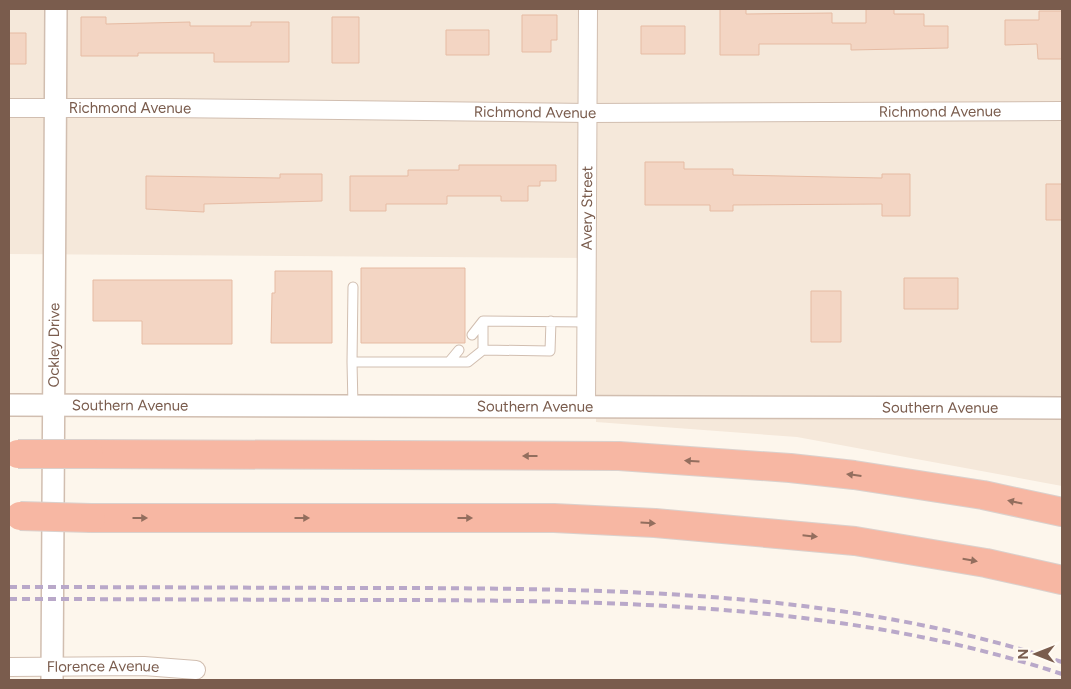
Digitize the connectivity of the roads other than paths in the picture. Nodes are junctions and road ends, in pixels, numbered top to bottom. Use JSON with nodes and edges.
{"nodes":[{"id":1,"x":56,"y":9,"type":"edge"},
{"id":2,"x":588,"y":9,"type":"edge"},
{"id":3,"x":9,"y":108,"type":"edge"},
{"id":4,"x":56,"y":108,"type":"junction"},
{"id":5,"x":1062,"y":111,"type":"edge"},
{"id":6,"x":588,"y":113,"type":"junction"},
{"id":7,"x":353,"y":287,"type":"dead end"},
{"id":8,"x":483,"y":321,"type":"junction"},
{"id":9,"x":551,"y":321,"type":"junction"},
{"id":10,"x":587,"y":322,"type":"junction"},
{"id":11,"x":472,"y":335,"type":"dead end"},
{"id":12,"x":459,"y":350,"type":"dead end"},
{"id":13,"x":483,"y":350,"type":"junction"},
{"id":14,"x":352,"y":362,"type":"junction"},
{"id":15,"x":448,"y":362,"type":"junction"},
{"id":16,"x":9,"y":406,"type":"edge"},
{"id":17,"x":54,"y":406,"type":"junction"},
{"id":18,"x":353,"y":406,"type":"junction"},
{"id":19,"x":586,"y":407,"type":"junction"},
{"id":20,"x":1062,"y":408,"type":"edge"},
{"id":21,"x":13,"y":454,"type":"edge"},
{"id":22,"x":1062,"y":512,"type":"edge"},
{"id":23,"x":14,"y":516,"type":"edge"},
{"id":24,"x":1062,"y":580,"type":"edge"},
{"id":25,"x":9,"y":667,"type":"edge"},
{"id":26,"x":196,"y":670,"type":"dead end"},
{"id":27,"x":52,"y":674,"type":"edge"}],
"edges":[{"from":1,"to":4,"type":"street","name":"Ockley Drive"},
{"from":2,"to":6,"type":"street","name":"Avery Street"},
{"from":3,"to":4,"type":"street","name":"Richmond Avenue"},
{"from":4,"to":6,"type":"street","name":"Richmond Avenue"},
{"from":4,"to":17,"type":"street","name":"Ockley Drive"},
{"from":5,"to":6,"type":"street","name":"Richmond Avenue"},
{"from":6,"to":10,"type":"street","name":"Avery Street"},
{"from":7,"to":14,"type":"lane"},
{"from":8,"to":9,"type":"lane"},
{"from":8,"to":11,"type":"lane"},
{"from":8,"to":13,"type":"lane"},
{"from":9,"to":10,"type":"lane"},
{"from":9,"to":13,"type":"lane"},
{"from":10,"to":19,"type":"street","name":"Avery Street"},
{"from":12,"to":15,"type":"lane"},
{"from":13,"to":15,"type":"lane"},
{"from":14,"to":15,"type":"lane"},
{"from":14,"to":18,"type":"lane"},
{"from":16,"to":17,"type":"street","name":"Southern Avenue"},
{"from":17,"to":18,"type":"street","name":"Southern Avenue"},
{"from":17,"to":27,"type":"street","name":"Ockley Drive"},
{"from":18,"to":19,"type":"street","name":"Southern Avenue"},
{"from":19,"to":20,"type":"street","name":"Southern Avenue"},
{"from":22,"to":21,"type":"highway","one_way":true,"bridge":true},
{"from":23,"to":24,"type":"highway","one_way":true,"bridge":true},
{"from":25,"to":27,"type":"street","name":"Florence Avenue"},
{"from":26,"to":27,"type":"street","name":"Florence Avenue"}]}
